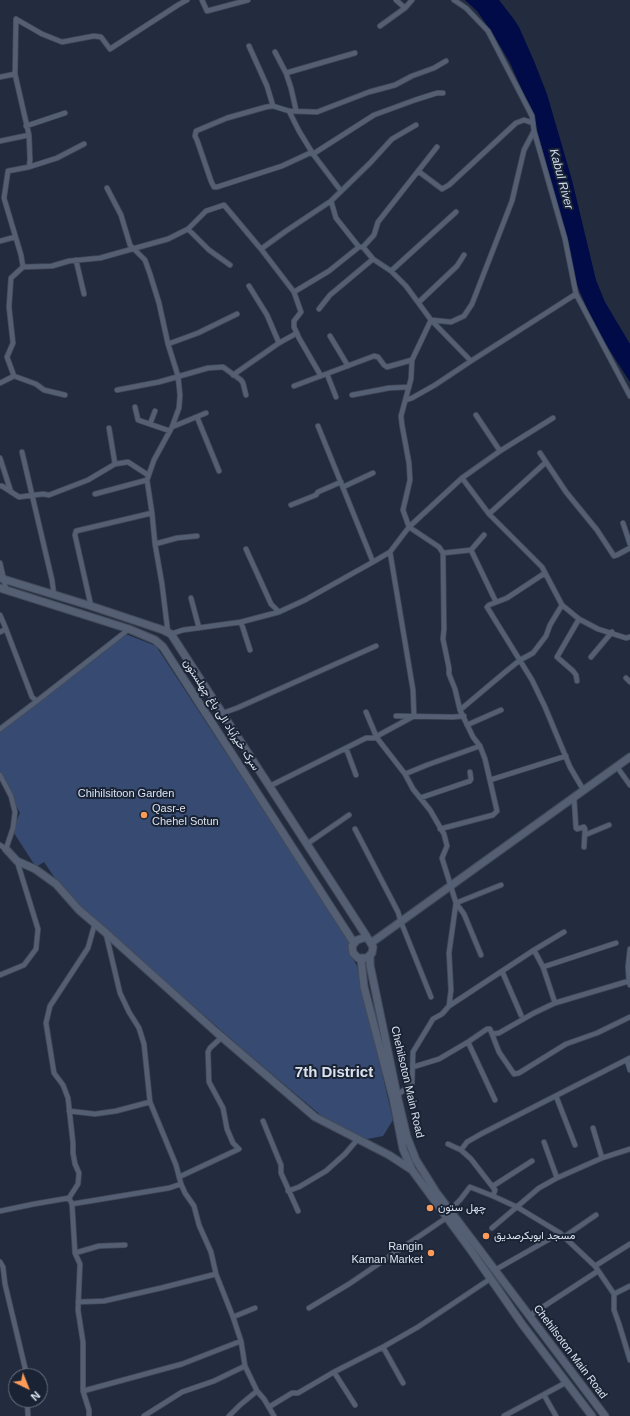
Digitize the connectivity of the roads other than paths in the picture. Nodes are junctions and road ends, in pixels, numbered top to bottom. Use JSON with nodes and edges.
{"nodes":[{"id":1,"x":187,"y":0,"type":"edge"},
{"id":2,"x":202,"y":0,"type":"edge"},
{"id":3,"x":248,"y":0,"type":"edge"},
{"id":4,"x":396,"y":0,"type":"edge"},
{"id":5,"x":412,"y":0,"type":"edge"},
{"id":6,"x":454,"y":0,"type":"edge"},
{"id":7,"x":405,"y":8,"type":"junction"},
{"id":8,"x":380,"y":26,"type":"dead end"},
{"id":9,"x":248,"y":46,"type":"dead end"},
{"id":10,"x":275,"y":52,"type":"dead end"},
{"id":11,"x":355,"y":53,"type":"dead end"},
{"id":12,"x":446,"y":61,"type":"dead end"},
{"id":13,"x":286,"y":73,"type":"junction"},
{"id":14,"x":15,"y":74,"type":"junction"},
{"id":15,"x":0,"y":77,"type":"edge"},
{"id":16,"x":443,"y":93,"type":"dead end"},
{"id":17,"x":273,"y":106,"type":"junction"},
{"id":18,"x":289,"y":110,"type":"junction"},
{"id":19,"x":296,"y":110,"type":"junction"},
{"id":20,"x":65,"y":113,"type":"dead end"},
{"id":21,"x":533,"y":123,"type":"junction"},
{"id":22,"x":416,"y":125,"type":"dead end"},
{"id":23,"x":26,"y":126,"type":"junction"},
{"id":24,"x":534,"y":131,"type":"junction"},
{"id":25,"x":29,"y":135,"type":"junction"},
{"id":26,"x":0,"y":142,"type":"edge"},
{"id":27,"x":84,"y":144,"type":"dead end"},
{"id":28,"x":437,"y":147,"type":"dead end"},
{"id":29,"x":312,"y":154,"type":"junction"},
{"id":30,"x":29,"y":167,"type":"junction"},
{"id":31,"x":418,"y":171,"type":"junction"},
{"id":32,"x":107,"y":188,"type":"dead end"},
{"id":33,"x":341,"y":191,"type":"junction"},
{"id":34,"x":2,"y":198,"type":"edge"},
{"id":35,"x":331,"y":201,"type":"junction"},
{"id":36,"x":456,"y":212,"type":"dead end"},
{"id":37,"x":188,"y":229,"type":"junction"},
{"id":38,"x":15,"y":237,"type":"junction"},
{"id":39,"x":0,"y":242,"type":"edge"},
{"id":40,"x":361,"y":247,"type":"junction"},
{"id":41,"x":133,"y":248,"type":"junction"},
{"id":42,"x":261,"y":249,"type":"junction"},
{"id":43,"x":464,"y":255,"type":"dead end"},
{"id":44,"x":373,"y":259,"type":"junction"},
{"id":45,"x":76,"y":260,"type":"junction"},
{"id":46,"x":230,"y":265,"type":"dead end"},
{"id":47,"x":23,"y":267,"type":"junction"},
{"id":48,"x":391,"y":271,"type":"junction"},
{"id":49,"x":249,"y":286,"type":"dead end"},
{"id":50,"x":294,"y":292,"type":"junction"},
{"id":51,"x":84,"y":294,"type":"dead end"},
{"id":52,"x":576,"y":294,"type":"junction"},
{"id":53,"x":419,"y":302,"type":"junction"},
{"id":54,"x":319,"y":309,"type":"dead end"},
{"id":55,"x":237,"y":314,"type":"dead end"},
{"id":56,"x":431,"y":320,"type":"junction"},
{"id":57,"x":297,"y":333,"type":"junction"},
{"id":58,"x":330,"y":336,"type":"dead end"},
{"id":59,"x":278,"y":343,"type":"junction"},
{"id":60,"x":168,"y":344,"type":"junction"},
{"id":61,"x":412,"y":360,"type":"junction"},
{"id":62,"x":471,"y":361,"type":"junction"},
{"id":63,"x":348,"y":366,"type":"junction"},
{"id":64,"x":327,"y":374,"type":"junction"},
{"id":65,"x":233,"y":375,"type":"junction"},
{"id":66,"x":14,"y":376,"type":"junction"},
{"id":67,"x":178,"y":376,"type":"junction"},
{"id":68,"x":321,"y":376,"type":"junction"},
{"id":69,"x":0,"y":383,"type":"edge"},
{"id":70,"x":294,"y":386,"type":"dead end"},
{"id":71,"x":409,"y":387,"type":"junction"},
{"id":72,"x":117,"y":390,"type":"dead end"},
{"id":73,"x":65,"y":395,"type":"dead end"},
{"id":74,"x":246,"y":395,"type":"dead end"},
{"id":75,"x":352,"y":395,"type":"dead end"},
{"id":76,"x":630,"y":396,"type":"edge"},
{"id":77,"x":336,"y":397,"type":"dead end"},
{"id":78,"x":406,"y":400,"type":"junction"},
{"id":79,"x":135,"y":407,"type":"dead end"},
{"id":80,"x":155,"y":411,"type":"dead end"},
{"id":81,"x":206,"y":413,"type":"dead end"},
{"id":82,"x":476,"y":415,"type":"dead end"},
{"id":83,"x":197,"y":417,"type":"junction"},
{"id":84,"x":553,"y":418,"type":"dead end"},
{"id":85,"x":150,"y":424,"type":"junction"},
{"id":86,"x":318,"y":426,"type":"dead end"},
{"id":87,"x":109,"y":428,"type":"dead end"},
{"id":88,"x":171,"y":429,"type":"junction"},
{"id":89,"x":500,"y":451,"type":"junction"},
{"id":90,"x":22,"y":452,"type":"dead end"},
{"id":91,"x":540,"y":453,"type":"dead end"},
{"id":92,"x":0,"y":458,"type":"edge"},
{"id":93,"x":545,"y":462,"type":"junction"},
{"id":94,"x":115,"y":464,"type":"junction"},
{"id":95,"x":219,"y":471,"type":"dead end"},
{"id":96,"x":373,"y":473,"type":"dead end"},
{"id":97,"x":148,"y":478,"type":"junction"},
{"id":98,"x":462,"y":478,"type":"junction"},
{"id":99,"x":341,"y":482,"type":"junction"},
{"id":100,"x":0,"y":486,"type":"edge"},
{"id":101,"x":343,"y":487,"type":"junction"},
{"id":102,"x":12,"y":492,"type":"junction"},
{"id":103,"x":95,"y":494,"type":"dead end"},
{"id":104,"x":32,"y":495,"type":"junction"},
{"id":105,"x":291,"y":505,"type":"dead end"},
{"id":106,"x":152,"y":513,"type":"junction"},
{"id":107,"x":489,"y":514,"type":"junction"},
{"id":108,"x":623,"y":523,"type":"dead end"},
{"id":109,"x":409,"y":528,"type":"junction"},
{"id":110,"x":484,"y":535,"type":"dead end"},
{"id":111,"x":197,"y":536,"type":"dead end"},
{"id":112,"x":155,"y":544,"type":"junction"},
{"id":113,"x":630,"y":544,"type":"edge"},
{"id":114,"x":630,"y":548,"type":"edge"},
{"id":115,"x":246,"y":549,"type":"dead end"},
{"id":116,"x":471,"y":550,"type":"junction"},
{"id":117,"x":390,"y":552,"type":"junction"},
{"id":118,"x":443,"y":553,"type":"junction"},
{"id":119,"x":373,"y":562,"type":"junction"},
{"id":120,"x":0,"y":563,"type":"edge"},
{"id":121,"x":545,"y":573,"type":"junction"},
{"id":122,"x":2,"y":579,"type":"edge"},
{"id":123,"x":3,"y":589,"type":"edge"},
{"id":124,"x":54,"y":595,"type":"junction"},
{"id":125,"x":191,"y":598,"type":"dead end"},
{"id":126,"x":496,"y":602,"type":"junction"},
{"id":127,"x":562,"y":605,"type":"junction"},
{"id":128,"x":91,"y":606,"type":"junction"},
{"id":129,"x":279,"y":612,"type":"junction"},
{"id":130,"x":0,"y":615,"type":"edge"},
{"id":131,"x":579,"y":619,"type":"junction"},
{"id":132,"x":241,"y":622,"type":"junction"},
{"id":133,"x":199,"y":628,"type":"junction"},
{"id":134,"x":6,"y":629,"type":"junction"},
{"id":135,"x":128,"y":629,"type":"junction"},
{"id":136,"x":0,"y":632,"type":"edge"},
{"id":137,"x":612,"y":632,"type":"junction"},
{"id":138,"x":170,"y":633,"type":"junction"},
{"id":139,"x":630,"y":637,"type":"edge"},
{"id":140,"x":376,"y":646,"type":"dead end"},
{"id":141,"x":250,"y":650,"type":"dead end"},
{"id":142,"x":591,"y":657,"type":"dead end"},
{"id":143,"x":520,"y":660,"type":"junction"},
{"id":144,"x":626,"y":678,"type":"dead end"},
{"id":145,"x":577,"y":681,"type":"dead end"},
{"id":146,"x":630,"y":682,"type":"edge"},
{"id":147,"x":37,"y":701,"type":"junction"},
{"id":148,"x":460,"y":710,"type":"junction"},
{"id":149,"x":501,"y":710,"type":"dead end"},
{"id":150,"x":366,"y":712,"type":"dead end"},
{"id":151,"x":222,"y":713,"type":"junction"},
{"id":152,"x":396,"y":716,"type":"dead end"},
{"id":153,"x":414,"y":716,"type":"junction"},
{"id":154,"x":464,"y":716,"type":"junction"},
{"id":155,"x":467,"y":724,"type":"junction"},
{"id":156,"x":0,"y":729,"type":"edge"},
{"id":157,"x":377,"y":738,"type":"junction"},
{"id":158,"x":480,"y":746,"type":"junction"},
{"id":159,"x":346,"y":748,"type":"junction"},
{"id":160,"x":566,"y":756,"type":"junction"},
{"id":161,"x":630,"y":758,"type":"edge"},
{"id":162,"x":617,"y":767,"type":"junction"},
{"id":163,"x":470,"y":772,"type":"dead end"},
{"id":164,"x":405,"y":774,"type":"junction"},
{"id":165,"x":356,"y":775,"type":"dead end"},
{"id":166,"x":0,"y":776,"type":"edge"},
{"id":167,"x":490,"y":780,"type":"junction"},
{"id":168,"x":630,"y":785,"type":"edge"},
{"id":169,"x":270,"y":786,"type":"junction"},
{"id":170,"x":584,"y":791,"type":"junction"},
{"id":171,"x":420,"y":798,"type":"junction"},
{"id":172,"x":574,"y":798,"type":"junction"},
{"id":173,"x":349,"y":814,"type":"dead end"},
{"id":174,"x":609,"y":825,"type":"dead end"},
{"id":175,"x":356,"y":829,"type":"dead end"},
{"id":176,"x":440,"y":829,"type":"junction"},
{"id":177,"x":585,"y":835,"type":"junction"},
{"id":178,"x":307,"y":844,"type":"junction"},
{"id":179,"x":3,"y":847,"type":"edge"},
{"id":180,"x":584,"y":847,"type":"dead end"},
{"id":181,"x":17,"y":861,"type":"junction"},
{"id":182,"x":501,"y":885,"type":"dead end"},
{"id":183,"x":451,"y":886,"type":"junction"},
{"id":184,"x":456,"y":903,"type":"junction"},
{"id":185,"x":401,"y":922,"type":"junction"},
{"id":186,"x":95,"y":923,"type":"junction"},
{"id":187,"x":564,"y":932,"type":"dead end"},
{"id":188,"x":106,"y":933,"type":"junction"},
{"id":189,"x":369,"y":940,"type":"junction"},
{"id":190,"x":354,"y":943,"type":"junction"},
{"id":191,"x":616,"y":943,"type":"dead end"},
{"id":192,"x":630,"y":949,"type":"edge"},
{"id":193,"x":534,"y":950,"type":"junction"},
{"id":194,"x":481,"y":955,"type":"dead end"},
{"id":195,"x":370,"y":956,"type":"junction"},
{"id":196,"x":361,"y":959,"type":"junction"},
{"id":197,"x":542,"y":967,"type":"junction"},
{"id":198,"x":502,"y":971,"type":"junction"},
{"id":199,"x":0,"y":975,"type":"edge"},
{"id":200,"x":629,"y":983,"type":"edge"},
{"id":201,"x":432,"y":997,"type":"dead end"},
{"id":202,"x":555,"y":1003,"type":"junction"},
{"id":203,"x":449,"y":1006,"type":"junction"},
{"id":204,"x":521,"y":1015,"type":"dead end"},
{"id":205,"x":630,"y":1018,"type":"edge"},
{"id":206,"x":492,"y":1034,"type":"junction"},
{"id":207,"x":222,"y":1036,"type":"junction"},
{"id":208,"x":468,"y":1042,"type":"junction"},
{"id":209,"x":628,"y":1059,"type":"edge"},
{"id":210,"x":413,"y":1067,"type":"junction"},
{"id":211,"x":630,"y":1070,"type":"edge"},
{"id":212,"x":556,"y":1096,"type":"junction"},
{"id":213,"x":395,"y":1097,"type":"junction"},
{"id":214,"x":495,"y":1100,"type":"dead end"},
{"id":215,"x":150,"y":1102,"type":"junction"},
{"id":216,"x":69,"y":1111,"type":"junction"},
{"id":217,"x":263,"y":1121,"type":"dead end"},
{"id":218,"x":593,"y":1128,"type":"dead end"},
{"id":219,"x":357,"y":1140,"type":"junction"},
{"id":220,"x":544,"y":1142,"type":"dead end"},
{"id":221,"x":448,"y":1144,"type":"dead end"},
{"id":222,"x":575,"y":1145,"type":"dead end"},
{"id":223,"x":404,"y":1149,"type":"junction"},
{"id":224,"x":630,"y":1149,"type":"edge"},
{"id":225,"x":461,"y":1150,"type":"junction"},
{"id":226,"x":390,"y":1155,"type":"junction"},
{"id":227,"x":602,"y":1158,"type":"junction"},
{"id":228,"x":532,"y":1161,"type":"dead end"},
{"id":229,"x":412,"y":1170,"type":"junction"},
{"id":230,"x":179,"y":1177,"type":"junction"},
{"id":231,"x":557,"y":1178,"type":"junction"},
{"id":232,"x":181,"y":1184,"type":"junction"},
{"id":233,"x":493,"y":1186,"type":"junction"},
{"id":234,"x":288,"y":1191,"type":"junction"},
{"id":235,"x":493,"y":1196,"type":"junction"},
{"id":236,"x":69,"y":1198,"type":"junction"},
{"id":237,"x":72,"y":1204,"type":"junction"},
{"id":238,"x":517,"y":1207,"type":"junction"},
{"id":239,"x":450,"y":1210,"type":"junction"},
{"id":240,"x":298,"y":1211,"type":"dead end"},
{"id":241,"x":0,"y":1212,"type":"edge"},
{"id":242,"x":596,"y":1215,"type":"dead end"},
{"id":243,"x":446,"y":1218,"type":"junction"},
{"id":244,"x":492,"y":1228,"type":"dead end"},
{"id":245,"x":560,"y":1233,"type":"junction"},
{"id":246,"x":564,"y":1237,"type":"junction"},
{"id":247,"x":630,"y":1244,"type":"edge"},
{"id":248,"x":125,"y":1245,"type":"dead end"},
{"id":249,"x":74,"y":1253,"type":"junction"},
{"id":250,"x":0,"y":1262,"type":"edge"},
{"id":251,"x":595,"y":1266,"type":"junction"},
{"id":252,"x":495,"y":1270,"type":"junction"},
{"id":253,"x":598,"y":1271,"type":"junction"},
{"id":254,"x":216,"y":1274,"type":"junction"},
{"id":255,"x":490,"y":1279,"type":"junction"},
{"id":256,"x":630,"y":1286,"type":"edge"},
{"id":257,"x":614,"y":1294,"type":"junction"},
{"id":258,"x":78,"y":1302,"type":"junction"},
{"id":259,"x":255,"y":1308,"type":"dead end"},
{"id":260,"x":309,"y":1308,"type":"dead end"},
{"id":261,"x":529,"y":1316,"type":"junction"},
{"id":262,"x":233,"y":1317,"type":"junction"},
{"id":263,"x":241,"y":1341,"type":"junction"},
{"id":264,"x":383,"y":1347,"type":"junction"},
{"id":265,"x":630,"y":1360,"type":"edge"},
{"id":266,"x":244,"y":1366,"type":"junction"},
{"id":267,"x":24,"y":1368,"type":"edge"},
{"id":268,"x":334,"y":1372,"type":"junction"},
{"id":269,"x":567,"y":1382,"type":"junction"},
{"id":270,"x":403,"y":1383,"type":"dead end"},
{"id":271,"x":83,"y":1391,"type":"junction"},
{"id":272,"x":257,"y":1391,"type":"junction"},
{"id":273,"x":544,"y":1395,"type":"junction"},
{"id":274,"x":355,"y":1405,"type":"dead end"},
{"id":275,"x":269,"y":1407,"type":"junction"},
{"id":276,"x":89,"y":1416,"type":"edge"},
{"id":277,"x":144,"y":1416,"type":"edge"},
{"id":278,"x":229,"y":1416,"type":"edge"},
{"id":279,"x":274,"y":1416,"type":"edge"},
{"id":280,"x":504,"y":1416,"type":"edge"},
{"id":281,"x":556,"y":1416,"type":"edge"},
{"id":282,"x":592,"y":1416,"type":"edge"},
{"id":283,"x":604,"y":1416,"type":"edge"}],
"edges":[{"from":1,"to":14,"type":"street"},
{"from":2,"to":3,"type":"street"},
{"from":4,"to":7,"type":"street"},
{"from":5,"to":7,"type":"street"},
{"from":6,"to":21,"type":"street"},
{"from":7,"to":8,"type":"street"},
{"from":9,"to":17,"type":"street"},
{"from":10,"to":13,"type":"street"},
{"from":11,"to":13,"type":"street"},
{"from":12,"to":19,"type":"street"},
{"from":13,"to":19,"type":"street"},
{"from":14,"to":15,"type":"street"},
{"from":14,"to":23,"type":"street"},
{"from":16,"to":29,"type":"street"},
{"from":17,"to":18,"type":"street"},
{"from":17,"to":29,"type":"street"},
{"from":18,"to":19,"type":"street"},
{"from":18,"to":29,"type":"street"},
{"from":20,"to":23,"type":"street"},
{"from":21,"to":24,"type":"street"},
{"from":21,"to":31,"type":"street"},
{"from":22,"to":33,"type":"street"},
{"from":23,"to":25,"type":"street"},
{"from":24,"to":52,"type":"street"},
{"from":24,"to":56,"type":"street"},
{"from":25,"to":26,"type":"street"},
{"from":25,"to":30,"type":"street"},
{"from":27,"to":30,"type":"street"},
{"from":28,"to":31,"type":"street"},
{"from":29,"to":33,"type":"street"},
{"from":30,"to":34,"type":"street"},
{"from":31,"to":40,"type":"street"},
{"from":32,"to":41,"type":"street"},
{"from":33,"to":35,"type":"street"},
{"from":34,"to":38,"type":"street"},
{"from":35,"to":40,"type":"street"},
{"from":35,"to":42,"type":"street"},
{"from":36,"to":48,"type":"street"},
{"from":37,"to":41,"type":"street"},
{"from":37,"to":42,"type":"street"},
{"from":37,"to":46,"type":"street"},
{"from":38,"to":39,"type":"street"},
{"from":38,"to":47,"type":"street"},
{"from":40,"to":44,"type":"street"},
{"from":40,"to":50,"type":"street"},
{"from":41,"to":45,"type":"street"},
{"from":41,"to":60,"type":"street"},
{"from":42,"to":50,"type":"street"},
{"from":43,"to":53,"type":"street"},
{"from":44,"to":48,"type":"street"},
{"from":44,"to":54,"type":"street"},
{"from":45,"to":47,"type":"street"},
{"from":45,"to":51,"type":"street"},
{"from":47,"to":66,"type":"street"},
{"from":48,"to":53,"type":"street"},
{"from":49,"to":59,"type":"street"},
{"from":50,"to":57,"type":"street"},
{"from":52,"to":62,"type":"street"},
{"from":52,"to":76,"type":"street"},
{"from":53,"to":56,"type":"street"},
{"from":55,"to":60,"type":"street"},
{"from":56,"to":61,"type":"street"},
{"from":56,"to":62,"type":"street"},
{"from":57,"to":59,"type":"street"},
{"from":57,"to":68,"type":"street"},
{"from":58,"to":63,"type":"street"},
{"from":59,"to":65,"type":"street"},
{"from":60,"to":67,"type":"street"},
{"from":61,"to":63,"type":"street"},
{"from":61,"to":71,"type":"street"},
{"from":62,"to":78,"type":"street"},
{"from":63,"to":64,"type":"street"},
{"from":64,"to":68,"type":"street"},
{"from":64,"to":77,"type":"street"},
{"from":65,"to":67,"type":"street"},
{"from":65,"to":74,"type":"street"},
{"from":66,"to":69,"type":"street"},
{"from":66,"to":73,"type":"street"},
{"from":67,"to":72,"type":"street"},
{"from":67,"to":88,"type":"street"},
{"from":68,"to":70,"type":"street"},
{"from":71,"to":75,"type":"street"},
{"from":71,"to":78,"type":"street"},
{"from":78,"to":109,"type":"street"},
{"from":79,"to":85,"type":"street"},
{"from":80,"to":85,"type":"street"},
{"from":81,"to":83,"type":"street"},
{"from":82,"to":89,"type":"street"},
{"from":83,"to":88,"type":"street"},
{"from":83,"to":95,"type":"street"},
{"from":84,"to":89,"type":"street"},
{"from":85,"to":88,"type":"street"},
{"from":86,"to":99,"type":"street"},
{"from":87,"to":94,"type":"street"},
{"from":88,"to":97,"type":"street"},
{"from":89,"to":98,"type":"street"},
{"from":90,"to":104,"type":"street"},
{"from":91,"to":93,"type":"street"},
{"from":92,"to":102,"type":"street"},
{"from":93,"to":107,"type":"street"},
{"from":93,"to":114,"type":"street"},
{"from":94,"to":97,"type":"street"},
{"from":94,"to":104,"type":"street"},
{"from":96,"to":101,"type":"street"},
{"from":97,"to":103,"type":"street"},
{"from":97,"to":106,"type":"street"},
{"from":98,"to":107,"type":"street"},
{"from":98,"to":109,"type":"street"},
{"from":99,"to":101,"type":"street"},
{"from":99,"to":105,"type":"street"},
{"from":100,"to":102,"type":"street"},
{"from":101,"to":119,"type":"street"},
{"from":102,"to":104,"type":"street"},
{"from":104,"to":124,"type":"street"},
{"from":106,"to":112,"type":"street"},
{"from":106,"to":128,"type":"street"},
{"from":107,"to":121,"type":"street"},
{"from":108,"to":113,"type":"street"},
{"from":109,"to":117,"type":"street"},
{"from":109,"to":118,"type":"street"},
{"from":110,"to":116,"type":"street"},
{"from":111,"to":112,"type":"street"},
{"from":112,"to":138,"type":"street"},
{"from":115,"to":129,"type":"street"},
{"from":116,"to":118,"type":"street"},
{"from":116,"to":126,"type":"street"},
{"from":117,"to":119,"type":"street"},
{"from":117,"to":153,"type":"street"},
{"from":118,"to":148,"type":"street"},
{"from":119,"to":129,"type":"street"},
{"from":120,"to":122,"type":"street"},
{"from":121,"to":126,"type":"street"},
{"from":121,"to":127,"type":"street"},
{"from":122,"to":123,"type":"street"},
{"from":122,"to":124,"type":"main road"},
{"from":123,"to":135,"type":"main road","name":"سرک خیرآباد الی باغ چهلستون"},
{"from":124,"to":128,"type":"main road"},
{"from":125,"to":133,"type":"street"},
{"from":126,"to":143,"type":"street"},
{"from":127,"to":131,"type":"street"},
{"from":127,"to":143,"type":"street"},
{"from":128,"to":138,"type":"main road"},
{"from":129,"to":132,"type":"street"},
{"from":130,"to":134,"type":"street"},
{"from":131,"to":137,"type":"street"},
{"from":131,"to":145,"type":"street"},
{"from":132,"to":133,"type":"street"},
{"from":132,"to":141,"type":"street"},
{"from":133,"to":138,"type":"street"},
{"from":134,"to":136,"type":"street"},
{"from":134,"to":147,"type":"street"},
{"from":135,"to":147,"type":"street"},
{"from":135,"to":190,"type":"main road","name":"سرک خیرآباد الی باغ چهلستون"},
{"from":137,"to":139,"type":"street"},
{"from":137,"to":142,"type":"street"},
{"from":138,"to":151,"type":"main road"},
{"from":140,"to":151,"type":"street"},
{"from":143,"to":148,"type":"street"},
{"from":143,"to":160,"type":"street"},
{"from":144,"to":146,"type":"street"},
{"from":147,"to":156,"type":"street"},
{"from":148,"to":154,"type":"street"},
{"from":149,"to":155,"type":"street"},
{"from":150,"to":157,"type":"street"},
{"from":151,"to":169,"type":"main road"},
{"from":152,"to":153,"type":"street"},
{"from":153,"to":154,"type":"street"},
{"from":153,"to":157,"type":"street"},
{"from":154,"to":155,"type":"street"},
{"from":155,"to":158,"type":"street"},
{"from":157,"to":159,"type":"street"},
{"from":157,"to":164,"type":"street"},
{"from":158,"to":164,"type":"street"},
{"from":158,"to":167,"type":"street"},
{"from":159,"to":165,"type":"street"},
{"from":159,"to":169,"type":"street"},
{"from":160,"to":167,"type":"street"},
{"from":160,"to":170,"type":"street"},
{"from":161,"to":162,"type":"main road"},
{"from":162,"to":168,"type":"street"},
{"from":162,"to":170,"type":"main road"},
{"from":163,"to":171,"type":"street"},
{"from":164,"to":171,"type":"street"},
{"from":166,"to":179,"type":"street"},
{"from":167,"to":176,"type":"street"},
{"from":169,"to":178,"type":"main road"},
{"from":170,"to":172,"type":"main road"},
{"from":171,"to":176,"type":"street"},
{"from":172,"to":177,"type":"street"},
{"from":172,"to":183,"type":"main road"},
{"from":173,"to":178,"type":"street"},
{"from":174,"to":177,"type":"street"},
{"from":175,"to":185,"type":"street"},
{"from":176,"to":183,"type":"street"},
{"from":177,"to":180,"type":"street"},
{"from":178,"to":189,"type":"main road"},
{"from":179,"to":181,"type":"main road"},
{"from":181,"to":186,"type":"main road"},
{"from":181,"to":199,"type":"street"},
{"from":182,"to":184,"type":"street"},
{"from":183,"to":184,"type":"street"},
{"from":183,"to":185,"type":"main road"},
{"from":184,"to":194,"type":"street"},
{"from":184,"to":203,"type":"street"},
{"from":185,"to":189,"type":"main road"},
{"from":185,"to":201,"type":"street"},
{"from":186,"to":188,"type":"main road"},
{"from":186,"to":216,"type":"street"},
{"from":187,"to":193,"type":"street"},
{"from":188,"to":207,"type":"main road"},
{"from":188,"to":215,"type":"street"},
{"from":189,"to":190,"type":"main road"},
{"from":189,"to":195,"type":"main road"},
{"from":190,"to":196,"type":"main road"},
{"from":191,"to":197,"type":"street"},
{"from":192,"to":200,"type":"street"},
{"from":193,"to":197,"type":"street"},
{"from":193,"to":198,"type":"street"},
{"from":195,"to":196,"type":"main road"},
{"from":195,"to":213,"type":"main road","name":"Chehilsoton Main Road"},
{"from":196,"to":213,"type":"main road","name":"Chehilsoton Main Road"},
{"from":197,"to":202,"type":"street"},
{"from":198,"to":203,"type":"street"},
{"from":198,"to":204,"type":"street"},
{"from":200,"to":202,"type":"street"},
{"from":202,"to":206,"type":"street"},
{"from":203,"to":210,"type":"street"},
{"from":205,"to":206,"type":"street"},
{"from":206,"to":208,"type":"street"},
{"from":207,"to":219,"type":"main road"},
{"from":207,"to":230,"type":"street"},
{"from":208,"to":210,"type":"street"},
{"from":208,"to":214,"type":"street"},
{"from":209,"to":211,"type":"street"},
{"from":209,"to":212,"type":"street"},
{"from":210,"to":213,"type":"street"},
{"from":212,"to":222,"type":"street"},
{"from":212,"to":225,"type":"street"},
{"from":213,"to":223,"type":"main road","name":"Chehilsoton Main Road"},
{"from":213,"to":239,"type":"main road","name":"Chehilsoton Main Road"},
{"from":215,"to":216,"type":"street"},
{"from":215,"to":230,"type":"street"},
{"from":216,"to":236,"type":"street"},
{"from":217,"to":234,"type":"street"},
{"from":218,"to":227,"type":"street"},
{"from":219,"to":226,"type":"main road"},
{"from":219,"to":234,"type":"street"},
{"from":220,"to":231,"type":"street"},
{"from":221,"to":225,"type":"street"},
{"from":223,"to":226,"type":"main road"},
{"from":223,"to":229,"type":"main road","name":"Chehilsoton Main Road"},
{"from":224,"to":227,"type":"street"},
{"from":225,"to":233,"type":"street"},
{"from":226,"to":229,"type":"main road"},
{"from":227,"to":231,"type":"street"},
{"from":228,"to":233,"type":"street"},
{"from":229,"to":243,"type":"main road","name":"Chehilsoton Main Road"},
{"from":230,"to":232,"type":"street"},
{"from":231,"to":238,"type":"street"},
{"from":232,"to":237,"type":"street"},
{"from":232,"to":254,"type":"street"},
{"from":233,"to":235,"type":"street"},
{"from":234,"to":240,"type":"street"},
{"from":235,"to":238,"type":"street"},
{"from":235,"to":239,"type":"street"},
{"from":236,"to":237,"type":"street"},
{"from":236,"to":241,"type":"street"},
{"from":237,"to":249,"type":"street"},
{"from":238,"to":244,"type":"street"},
{"from":238,"to":245,"type":"street"},
{"from":239,"to":252,"type":"main road","name":"Chehilsoton Main Road"},
{"from":242,"to":246,"type":"street"},
{"from":243,"to":255,"type":"main road","name":"Chehilsoton Main Road"},
{"from":243,"to":260,"type":"street"},
{"from":245,"to":246,"type":"street"},
{"from":245,"to":252,"type":"street"},
{"from":246,"to":251,"type":"street"},
{"from":247,"to":251,"type":"street"},
{"from":248,"to":249,"type":"street"},
{"from":249,"to":258,"type":"street"},
{"from":250,"to":267,"type":"street"},
{"from":251,"to":253,"type":"street"},
{"from":252,"to":261,"type":"main road","name":"Chehilsoton Main Road"},
{"from":253,"to":257,"type":"street"},
{"from":253,"to":261,"type":"street"},
{"from":254,"to":258,"type":"street"},
{"from":254,"to":262,"type":"street"},
{"from":255,"to":264,"type":"street"},
{"from":255,"to":269,"type":"main road","name":"Chehilsoton Main Road"},
{"from":256,"to":257,"type":"street"},
{"from":257,"to":265,"type":"street"},
{"from":258,"to":271,"type":"street"},
{"from":259,"to":262,"type":"street"},
{"from":261,"to":283,"type":"main road","name":"Chehilsoton Main Road"},
{"from":262,"to":263,"type":"street"},
{"from":263,"to":266,"type":"street"},
{"from":263,"to":271,"type":"street"},
{"from":264,"to":268,"type":"street"},
{"from":264,"to":270,"type":"street"},
{"from":266,"to":272,"type":"street"},
{"from":266,"to":277,"type":"street"},
{"from":268,"to":274,"type":"street"},
{"from":268,"to":275,"type":"street"},
{"from":269,"to":273,"type":"street"},
{"from":269,"to":282,"type":"main road","name":"Chehilsoton Main Road"},
{"from":271,"to":276,"type":"street"},
{"from":272,"to":275,"type":"street"},
{"from":272,"to":278,"type":"street"},
{"from":273,"to":280,"type":"street"},
{"from":273,"to":281,"type":"street"},
{"from":275,"to":279,"type":"street"}]}
